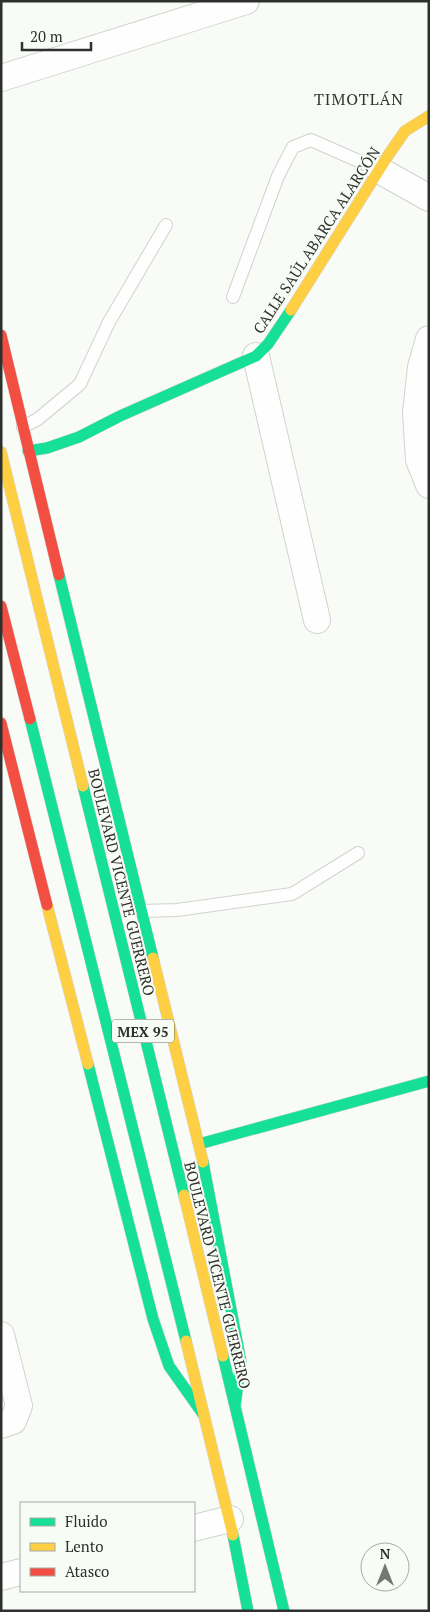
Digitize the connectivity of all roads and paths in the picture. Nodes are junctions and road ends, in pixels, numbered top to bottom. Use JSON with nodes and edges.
{"nodes":[{"id":1,"x":246,"y":1,"type":"edge"},
{"id":2,"x":207,"y":8,"type":"edge"},
{"id":3,"x":1,"y":78,"type":"edge"},
{"id":4,"x":429,"y":116,"type":"edge"},
{"id":5,"x":379,"y":170,"type":"junction"},
{"id":6,"x":429,"y":198,"type":"edge"},
{"id":7,"x":166,"y":226,"type":"dead end"},
{"id":8,"x":233,"y":297,"type":"dead end"},
{"id":9,"x":1,"y":335,"type":"edge"},
{"id":10,"x":429,"y":339,"type":"edge"},
{"id":11,"x":256,"y":356,"type":"junction"},
{"id":12,"x":22,"y":427,"type":"junction"},
{"id":13,"x":28,"y":450,"type":"junction"},
{"id":14,"x":1,"y":452,"type":"edge"},
{"id":15,"x":429,"y":485,"type":"edge"},
{"id":16,"x":1,"y":606,"type":"edge"},
{"id":17,"x":318,"y":620,"type":"dead end"},
{"id":18,"x":3,"y":736,"type":"edge"},
{"id":19,"x":358,"y":853,"type":"dead end"},
{"id":20,"x":142,"y":911,"type":"junction"},
{"id":21,"x":429,"y":1081,"type":"edge"},
{"id":22,"x":199,"y":1144,"type":"junction"},
{"id":23,"x":1,"y":1335,"type":"edge"},
{"id":24,"x":235,"y":1408,"type":"junction"},
{"id":25,"x":203,"y":1414,"type":"junction"},
{"id":26,"x":1,"y":1424,"type":"edge"},
{"id":27,"x":230,"y":1519,"type":"junction"},
{"id":28,"x":195,"y":1528,"type":"edge"},
{"id":29,"x":20,"y":1572,"type":"edge"},
{"id":30,"x":1,"y":1577,"type":"edge"},
{"id":31,"x":248,"y":1611,"type":"edge"},
{"id":32,"x":284,"y":1611,"type":"edge"}],
"edges":[{"from":1,"to":2,"type":"street"},
{"from":2,"to":3,"type":"street"},
{"from":4,"to":5,"type":"main road","name":"CALLE SAÚL ABARCA ALARCÓN"},
{"from":5,"to":6,"type":"street"},
{"from":5,"to":8,"type":"lane"},
{"from":5,"to":11,"type":"main road","name":"CALLE SAÚL ABARCA ALARCÓN"},
{"from":7,"to":12,"type":"lane"},
{"from":9,"to":12,"type":"main road"},
{"from":10,"to":15,"type":"street"},
{"from":11,"to":13,"type":"main road","name":"CALLE SAÚL ABARCA ALARCÓN"},
{"from":11,"to":17,"type":"street"},
{"from":12,"to":13,"type":"main road"},
{"from":13,"to":20,"type":"main road"},
{"from":14,"to":24,"type":"main road","name":"BOULEVARD VICENTE GUERRERO","number":"MEX 95"},
{"from":16,"to":25,"type":"main road","number":"MEX 95"},
{"from":18,"to":25,"type":"main road"},
{"from":19,"to":20,"type":"lane"},
{"from":20,"to":22,"type":"main road"},
{"from":21,"to":22,"type":"main road"},
{"from":22,"to":24,"type":"main road"},
{"from":23,"to":26,"type":"street"},
{"from":24,"to":32,"type":"main road","name":"BOULEVARD VICENTE GUERRERO","number":"MEX 95"},
{"from":25,"to":27,"type":"main road","number":"MEX 95"},
{"from":27,"to":28,"type":"street"},
{"from":27,"to":31,"type":"main road","number":"MEX 95"},
{"from":29,"to":30,"type":"street"}]}
